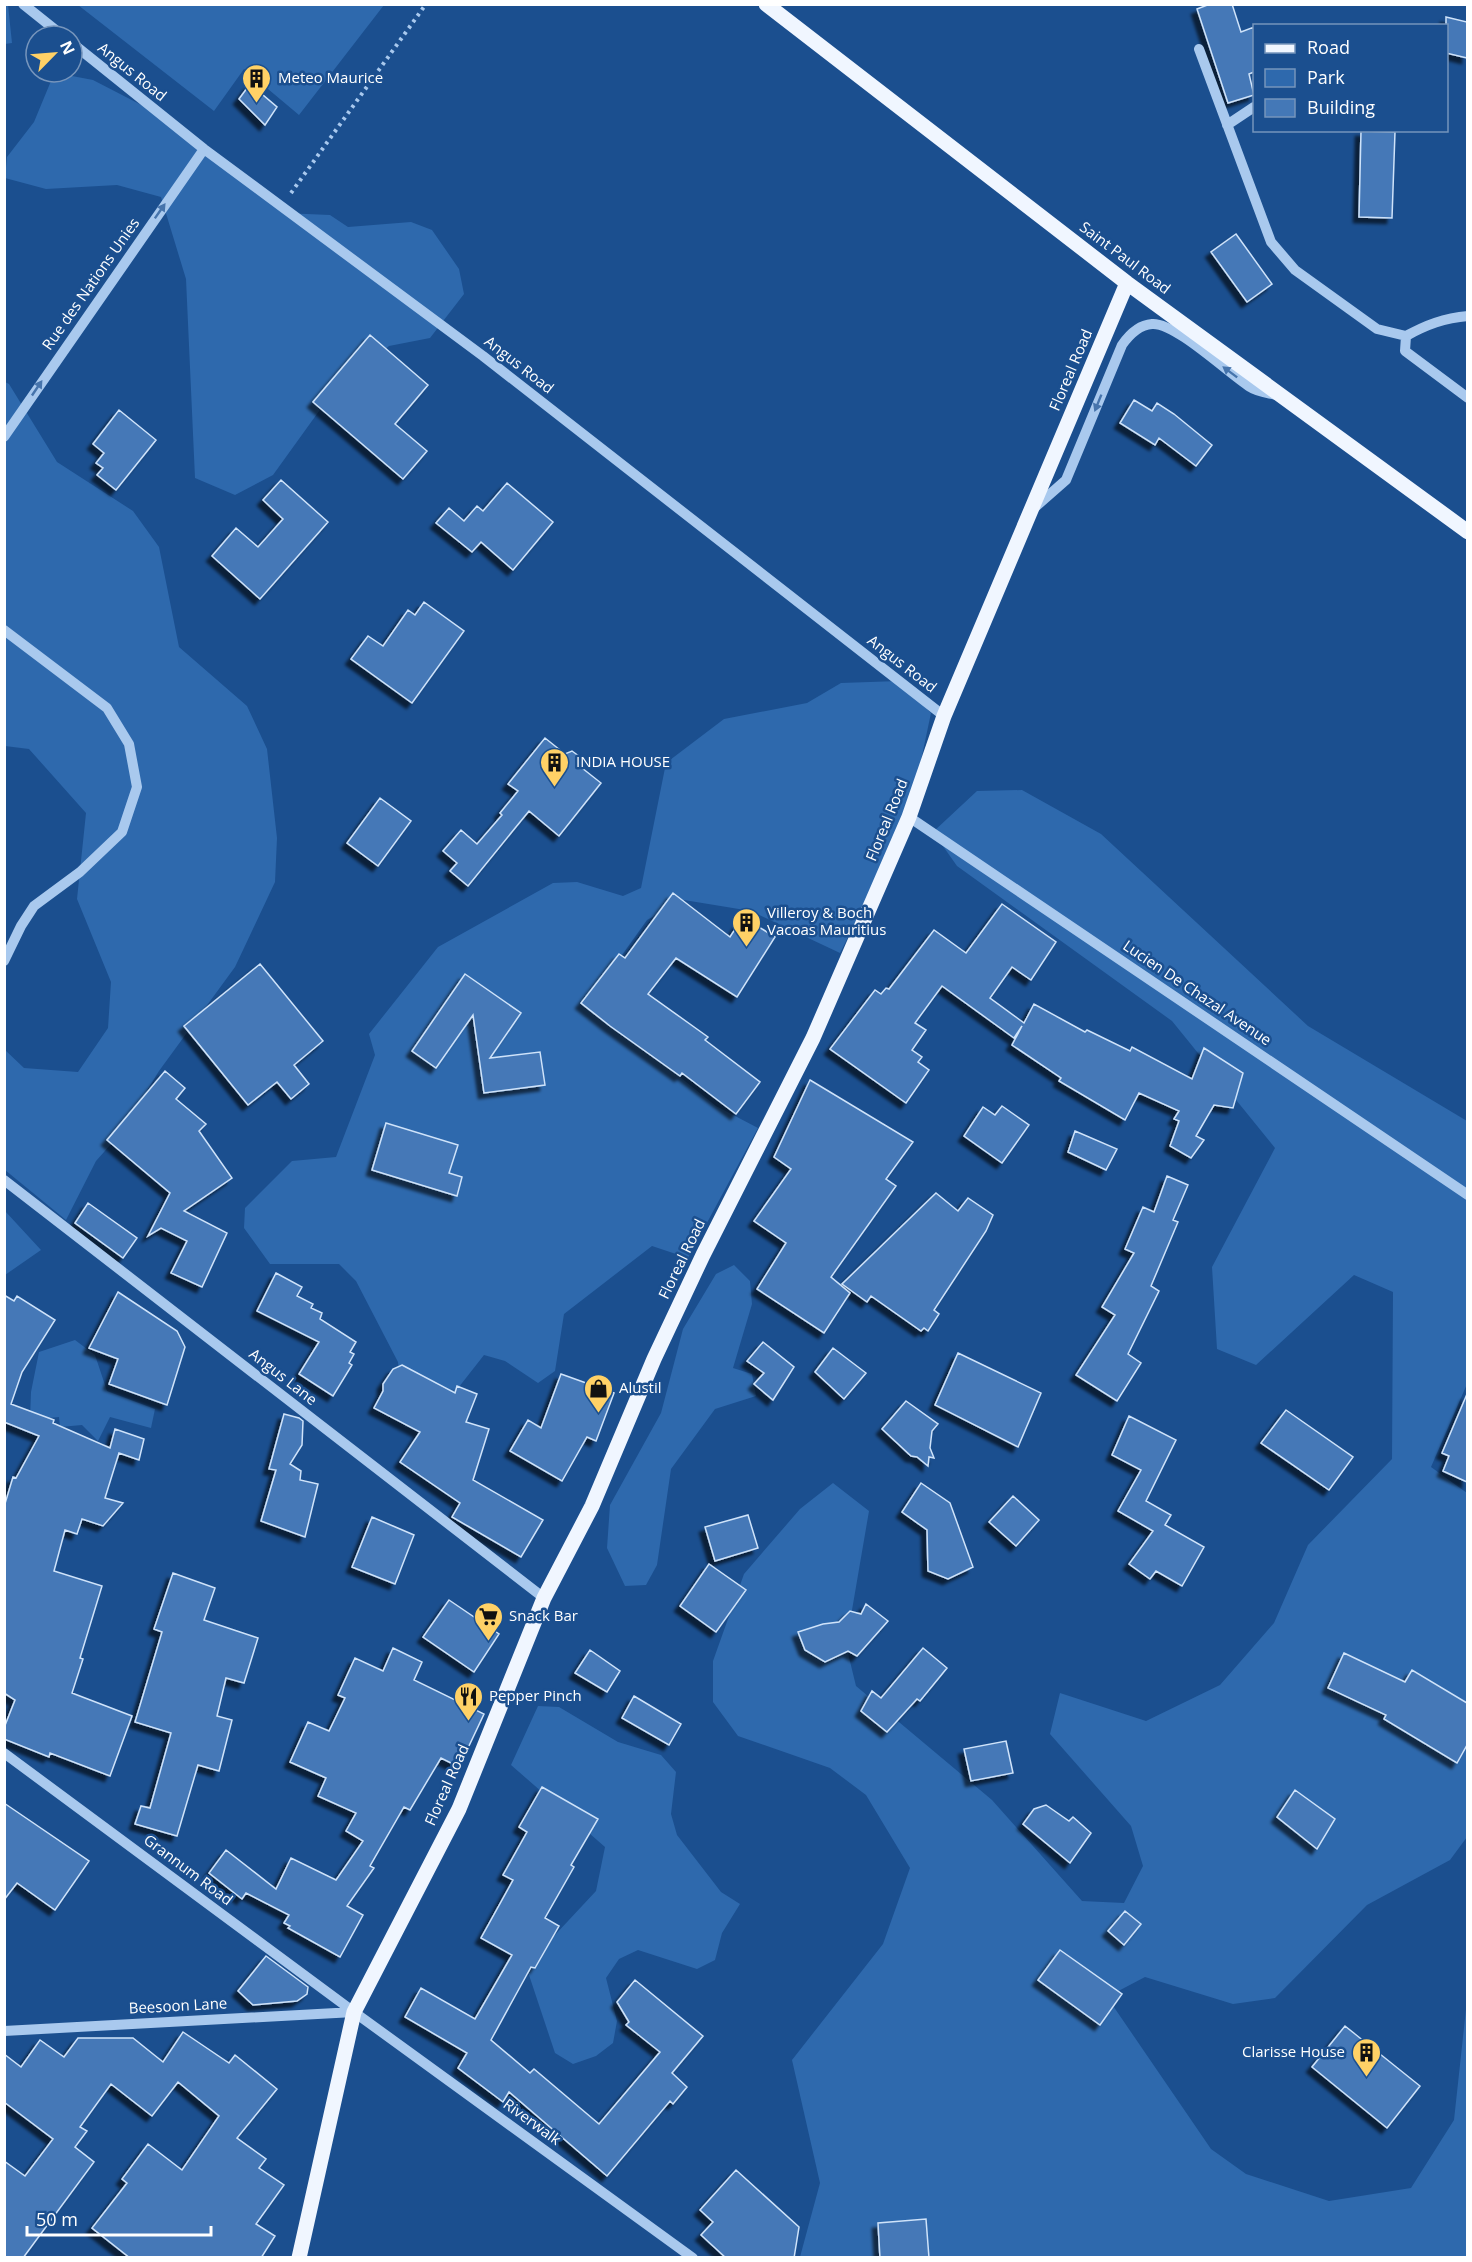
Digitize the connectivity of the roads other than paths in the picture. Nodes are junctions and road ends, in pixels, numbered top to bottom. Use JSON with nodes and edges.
{"nodes":[{"id":1,"x":23,"y":4,"type":"edge"},
{"id":2,"x":766,"y":4,"type":"edge"},
{"id":3,"x":48,"y":24,"type":"edge"},
{"id":4,"x":1199,"y":49,"type":"dead end"},
{"id":5,"x":84,"y":53,"type":"edge"},
{"id":6,"x":1253,"y":108,"type":"edge"},
{"id":7,"x":1227,"y":125,"type":"junction"},
{"id":8,"x":204,"y":148,"type":"junction"},
{"id":9,"x":1127,"y":283,"type":"junction"},
{"id":10,"x":1467,"y":316,"type":"edge"},
{"id":11,"x":1406,"y":336,"type":"junction"},
{"id":12,"x":1282,"y":397,"type":"junction"},
{"id":13,"x":1467,"y":398,"type":"edge"},
{"id":14,"x":4,"y":437,"type":"edge"},
{"id":15,"x":1031,"y":511,"type":"junction"},
{"id":16,"x":1467,"y":532,"type":"edge"},
{"id":17,"x":4,"y":630,"type":"edge"},
{"id":18,"x":944,"y":716,"type":"junction"},
{"id":19,"x":909,"y":817,"type":"junction"},
{"id":20,"x":4,"y":960,"type":"edge"},
{"id":21,"x":4,"y":1180,"type":"edge"},
{"id":22,"x":1467,"y":1195,"type":"edge"},
{"id":23,"x":544,"y":1598,"type":"junction"},
{"id":24,"x":4,"y":1753,"type":"edge"},
{"id":25,"x":354,"y":2012,"type":"junction"},
{"id":26,"x":4,"y":2031,"type":"edge"},
{"id":27,"x":298,"y":2258,"type":"edge"},
{"id":28,"x":693,"y":2258,"type":"edge"}],
"edges":[{"from":1,"to":3,"type":"street"},
{"from":2,"to":9,"type":"main road","name":"Saint Paul Road"},
{"from":4,"to":7,"type":"street"},
{"from":5,"to":8,"type":"street","name":"Angus Road"},
{"from":6,"to":7,"type":"street"},
{"from":7,"to":11,"type":"street"},
{"from":14,"to":8,"type":"street","name":"Rue des Nations Unies","one_way":true},
{"from":8,"to":18,"type":"street","name":"Angus Road"},
{"from":9,"to":12,"type":"main road","name":"Saint Paul Road"},
{"from":9,"to":15,"type":"main road","name":"Floreal Road"},
{"from":10,"to":11,"type":"street"},
{"from":11,"to":13,"type":"street"},
{"from":12,"to":15,"type":"street","one_way":true},
{"from":12,"to":16,"type":"main road","name":"Saint Paul Road"},
{"from":15,"to":18,"type":"main road","name":"Floreal Road"},
{"from":17,"to":20,"type":"street"},
{"from":18,"to":19,"type":"main road","name":"Floreal Road"},
{"from":19,"to":22,"type":"street","name":"Lucien De Chazal Avenue"},
{"from":19,"to":23,"type":"main road","name":"Floreal Road"},
{"from":21,"to":23,"type":"street","name":"Angus Lane"},
{"from":23,"to":25,"type":"main road","name":"Floreal Road"},
{"from":24,"to":25,"type":"street","name":"Grannum Road"},
{"from":25,"to":26,"type":"street","name":"Beesoon Lane"},
{"from":25,"to":27,"type":"main road","name":"Floreal Road"},
{"from":25,"to":28,"type":"street","name":"Riverwalk"}]}
